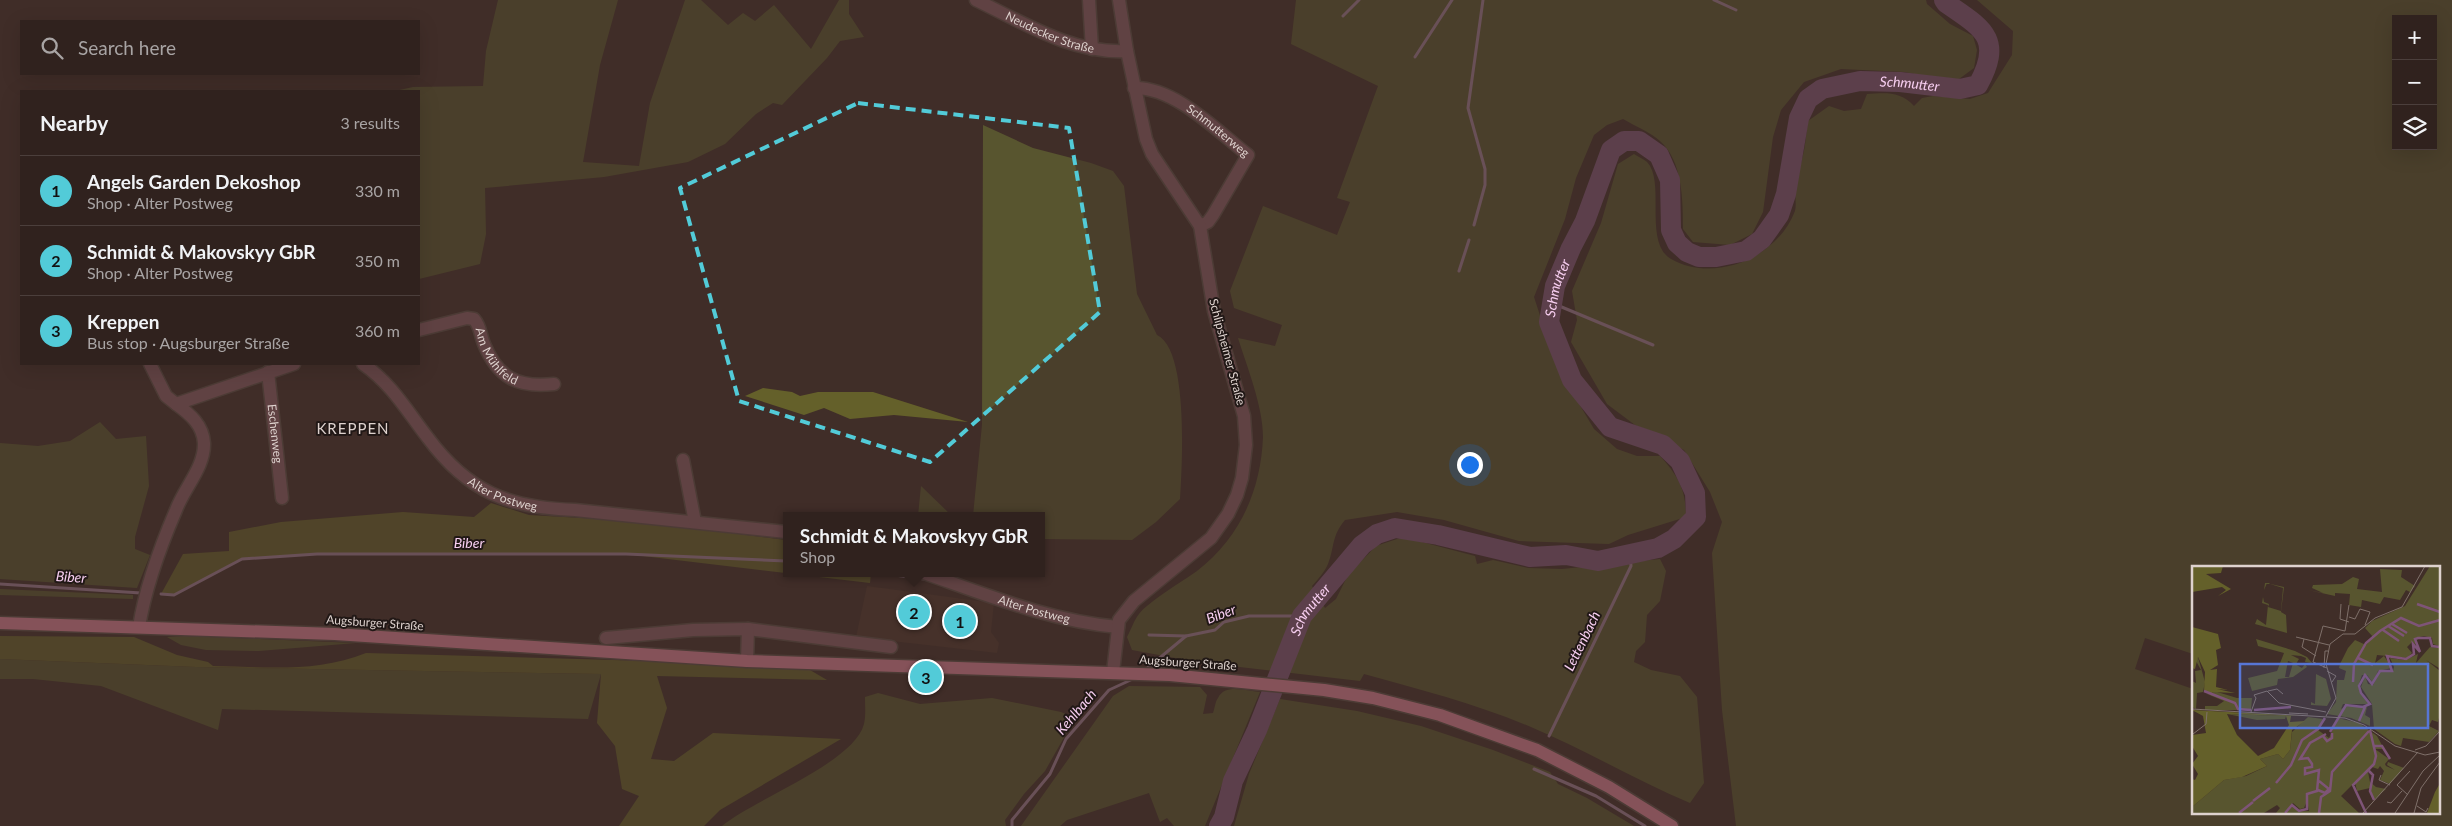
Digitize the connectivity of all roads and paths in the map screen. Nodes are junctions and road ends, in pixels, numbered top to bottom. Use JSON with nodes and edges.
{"nodes":[{"id":1,"x":976,"y":0,"type":"edge"},
{"id":2,"x":1089,"y":0,"type":"edge"},
{"id":3,"x":1119,"y":0,"type":"edge"},
{"id":4,"x":1092,"y":49,"type":"junction"},
{"id":5,"x":1126,"y":52,"type":"junction"},
{"id":6,"x":1134,"y":88,"type":"junction"},
{"id":7,"x":1200,"y":226,"type":"junction"},
{"id":8,"x":420,"y":330,"type":"edge"},
{"id":9,"x":150,"y":365,"type":"edge"},
{"id":10,"x":291,"y":365,"type":"edge"},
{"id":11,"x":364,"y":365,"type":"edge"},
{"id":12,"x":268,"y":372,"type":"junction"},
{"id":13,"x":554,"y":384,"type":"dead end"},
{"id":14,"x":176,"y":404,"type":"junction"},
{"id":15,"x":683,"y":460,"type":"dead end"},
{"id":16,"x":282,"y":498,"type":"dead end"},
{"id":17,"x":695,"y":522,"type":"junction"},
{"id":18,"x":783,"y":532,"type":"edge"},
{"id":19,"x":935,"y":577,"type":"edge"},
{"id":20,"x":0,"y":623,"type":"edge"},
{"id":21,"x":139,"y":627,"type":"junction"},
{"id":22,"x":1118,"y":627,"type":"junction"},
{"id":23,"x":748,"y":630,"type":"junction"},
{"id":24,"x":606,"y":638,"type":"dead end"},
{"id":25,"x":892,"y":648,"type":"dead end"},
{"id":26,"x":747,"y":661,"type":"junction"},
{"id":27,"x":1117,"y":672,"type":"junction"},
{"id":28,"x":1672,"y":826,"type":"edge"}],
"edges":[{"from":1,"to":4,"type":"street","name":"Neudecker Straße"},
{"from":2,"to":4,"type":"street"},
{"from":3,"to":5,"type":"street","name":"Schlipsheimer Straße"},
{"from":4,"to":5,"type":"street","name":"Neudecker Straße"},
{"from":5,"to":6,"type":"street","name":"Schlipsheimer Straße"},
{"from":6,"to":7,"type":"street","name":"Schlipsheimer Straße"},
{"from":6,"to":7,"type":"street","name":"Schmutterweg"},
{"from":7,"to":22,"type":"street","name":"Schlipsheimer Straße"},
{"from":8,"to":13,"type":"street","name":"Am Mühlfeld"},
{"from":9,"to":14,"type":"street"},
{"from":10,"to":12,"type":"street"},
{"from":11,"to":17,"type":"street","name":"Alter Postweg"},
{"from":12,"to":14,"type":"street"},
{"from":12,"to":16,"type":"street","name":"Eschenweg"},
{"from":14,"to":21,"type":"street"},
{"from":15,"to":17,"type":"street"},
{"from":17,"to":18,"type":"street","name":"Alter Postweg"},
{"from":19,"to":22,"type":"street","name":"Alter Postweg"},
{"from":20,"to":21,"type":"main road","name":"Augsburger Straße"},
{"from":21,"to":26,"type":"main road","name":"Augsburger Straße"},
{"from":22,"to":27,"type":"street","name":"Schlipsheimer Straße"},
{"from":23,"to":24,"type":"street"},
{"from":23,"to":25,"type":"street"},
{"from":23,"to":26,"type":"street"},
{"from":26,"to":27,"type":"main road","name":"Augsburger Straße"},
{"from":27,"to":28,"type":"main road","name":"Augsburger Straße"}]}
